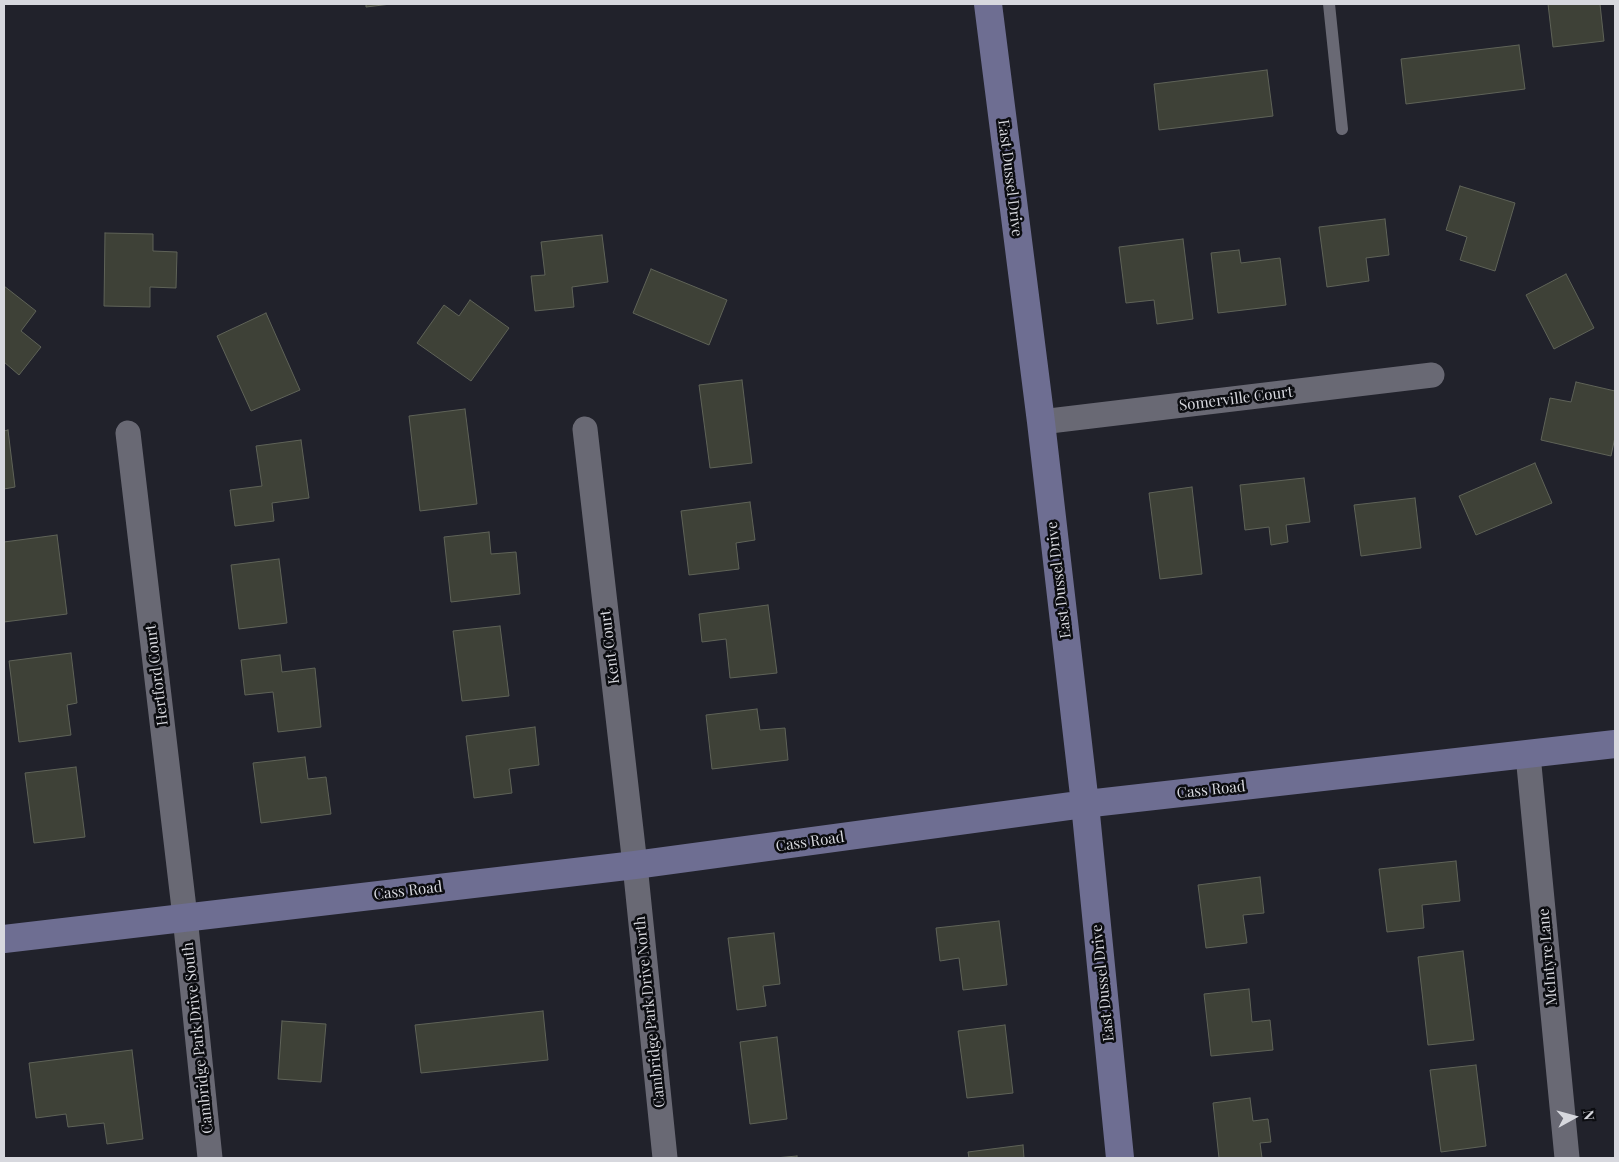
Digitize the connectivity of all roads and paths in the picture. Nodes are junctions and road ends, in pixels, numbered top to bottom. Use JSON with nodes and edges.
{"nodes":[{"id":1,"x":988,"y":4,"type":"edge"},
{"id":2,"x":1329,"y":4,"type":"edge"},
{"id":3,"x":1342,"y":129,"type":"dead end"},
{"id":4,"x":1432,"y":375,"type":"dead end"},
{"id":5,"x":1041,"y":422,"type":"junction"},
{"id":6,"x":585,"y":430,"type":"dead end"},
{"id":7,"x":128,"y":433,"type":"dead end"},
{"id":8,"x":1615,"y":744,"type":"edge"},
{"id":9,"x":1528,"y":755,"type":"junction"},
{"id":10,"x":1085,"y":804,"type":"junction"},
{"id":11,"x":635,"y":865,"type":"junction"},
{"id":12,"x":185,"y":917,"type":"junction"},
{"id":13,"x":4,"y":938,"type":"edge"},
{"id":14,"x":210,"y":1158,"type":"edge"},
{"id":15,"x":665,"y":1158,"type":"edge"},
{"id":16,"x":1120,"y":1158,"type":"edge"},
{"id":17,"x":1567,"y":1158,"type":"edge"}],
"edges":[{"from":1,"to":5,"type":"street","name":"East Dussel Drive"},
{"from":2,"to":3,"type":"lane"},
{"from":4,"to":5,"type":"street","name":"Somerville Court"},
{"from":5,"to":10,"type":"street","name":"East Dussel Drive"},
{"from":6,"to":11,"type":"street","name":"Kent Court"},
{"from":7,"to":12,"type":"street","name":"Hertford Court"},
{"from":8,"to":9,"type":"street","name":"Cass Road"},
{"from":9,"to":10,"type":"street","name":"Cass Road"},
{"from":9,"to":17,"type":"street","name":"McIntyre Lane"},
{"from":10,"to":11,"type":"street","name":"Cass Road"},
{"from":10,"to":16,"type":"street","name":"East Dussel Drive"},
{"from":11,"to":12,"type":"street","name":"Cass Road"},
{"from":11,"to":15,"type":"street","name":"Cambridge Park Drive North"},
{"from":12,"to":13,"type":"street","name":"Cass Road"},
{"from":12,"to":14,"type":"street","name":"Cambridge Park Drive South"}]}
